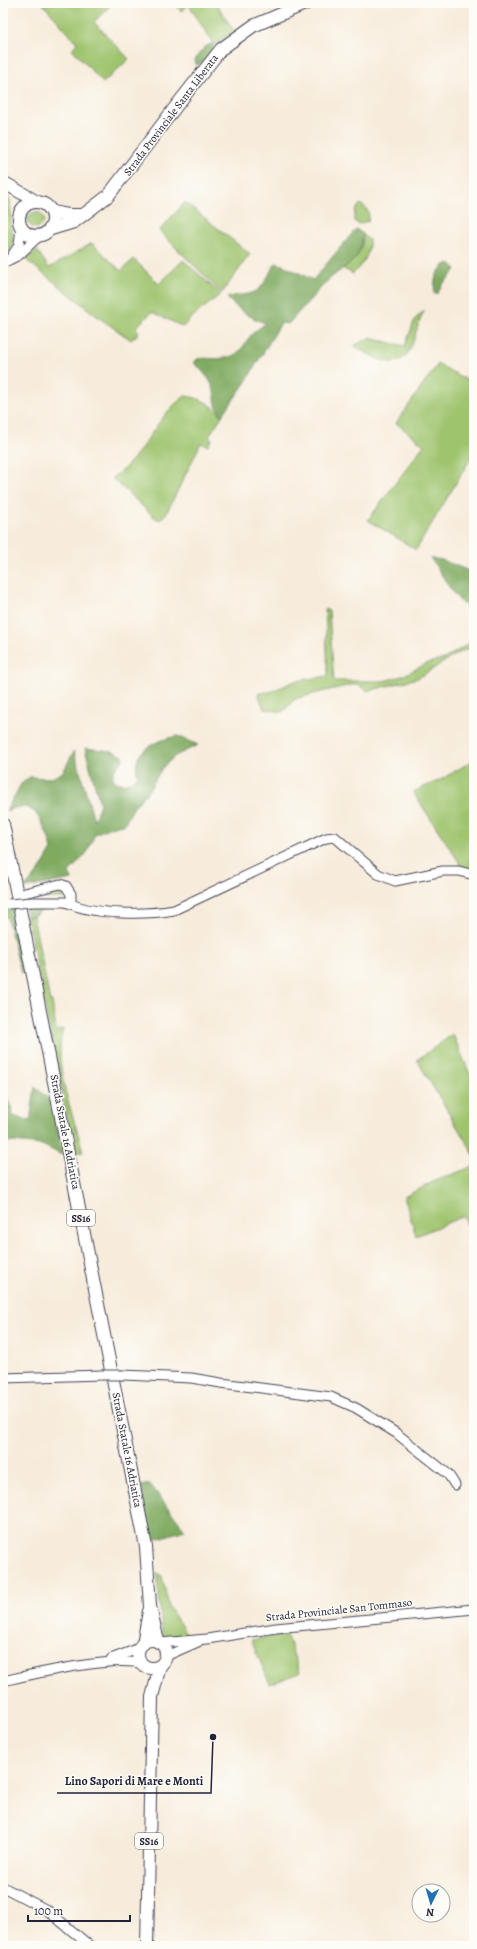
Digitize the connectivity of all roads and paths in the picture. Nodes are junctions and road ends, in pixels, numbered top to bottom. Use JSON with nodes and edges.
{"nodes":[{"id":1,"x":307,"y":3,"type":"edge"},
{"id":2,"x":3,"y":182,"type":"edge"},
{"id":3,"x":37,"y":202,"type":"junction"},
{"id":4,"x":52,"y":212,"type":"junction"},
{"id":5,"x":20,"y":214,"type":"junction"},
{"id":6,"x":84,"y":215,"type":"junction"},
{"id":7,"x":20,"y":227,"type":"junction"},
{"id":8,"x":51,"y":229,"type":"junction"},
{"id":9,"x":38,"y":237,"type":"junction"},
{"id":10,"x":5,"y":263,"type":"edge"},
{"id":11,"x":3,"y":824,"type":"edge"},
{"id":12,"x":474,"y":875,"type":"edge"},
{"id":13,"x":16,"y":892,"type":"junction"},
{"id":14,"x":71,"y":904,"type":"junction"},
{"id":15,"x":6,"y":905,"type":"edge"},
{"id":16,"x":3,"y":1378,"type":"edge"},
{"id":17,"x":455,"y":1484,"type":"dead end"},
{"id":18,"x":150,"y":1606,"type":"junction"},
{"id":19,"x":474,"y":1609,"type":"edge"},
{"id":20,"x":207,"y":1639,"type":"junction"},
{"id":21,"x":159,"y":1642,"type":"junction"},
{"id":22,"x":141,"y":1646,"type":"junction"},
{"id":23,"x":163,"y":1661,"type":"junction"},
{"id":24,"x":104,"y":1663,"type":"junction"},
{"id":25,"x":144,"y":1665,"type":"junction"},
{"id":26,"x":3,"y":1682,"type":"edge"},
{"id":27,"x":152,"y":1697,"type":"junction"},
{"id":28,"x":3,"y":1887,"type":"edge"},
{"id":29,"x":90,"y":1946,"type":"edge"},
{"id":30,"x":146,"y":1946,"type":"edge"}],
"edges":[{"from":1,"to":6,"type":"main road","name":"Strada Provinciale Santa Liberata"},
{"from":2,"to":3,"type":"main road"},
{"from":2,"to":5,"type":"main road"},
{"from":3,"to":4,"type":"main road"},
{"from":3,"to":5,"type":"main road"},
{"from":4,"to":6,"type":"main road"},
{"from":4,"to":8,"type":"main road"},
{"from":5,"to":7,"type":"main road"},
{"from":6,"to":8,"type":"main road","name":"Strada Provinciale Santa Liberata"},
{"from":7,"to":9,"type":"main road"},
{"from":7,"to":10,"type":"street"},
{"from":8,"to":9,"type":"main road"},
{"from":9,"to":10,"type":"street"},
{"from":11,"to":13,"type":"main road","name":"Strada Statale 16 Adriatica","number":"SS16"},
{"from":12,"to":14,"type":"street"},
{"from":13,"to":14,"type":"street"},
{"from":13,"to":18,"type":"main road","name":"Strada Statale 16 Adriatica","number":"SS16"},
{"from":14,"to":15,"type":"street","bridge":true},
{"from":16,"to":17,"type":"street","bridge":true},
{"from":18,"to":21,"type":"main road","name":"Strada Statale 16 Adriatica","number":"SS16"},
{"from":18,"to":22,"type":"main road","name":"Strada Statale 16 Adriatica","number":"SS16"},
{"from":19,"to":20,"type":"street","name":"Strada Provinciale San Tommaso"},
{"from":20,"to":21,"type":"street","name":"Strada Provinciale San Tommaso"},
{"from":20,"to":23,"type":"street","name":"Strada Provinciale San Tommaso"},
{"from":21,"to":22,"type":"main road"},
{"from":21,"to":23,"type":"main road","number":"SS16"},
{"from":22,"to":24,"type":"street"},
{"from":22,"to":25,"type":"main road","number":"SS16"},
{"from":23,"to":25,"type":"main road"},
{"from":23,"to":27,"type":"main road","number":"SS16"},
{"from":24,"to":25,"type":"street"},
{"from":24,"to":26,"type":"street"},
{"from":25,"to":27,"type":"main road","number":"SS16"},
{"from":27,"to":30,"type":"main road","number":"SS16"},
{"from":28,"to":29,"type":"street"}]}
